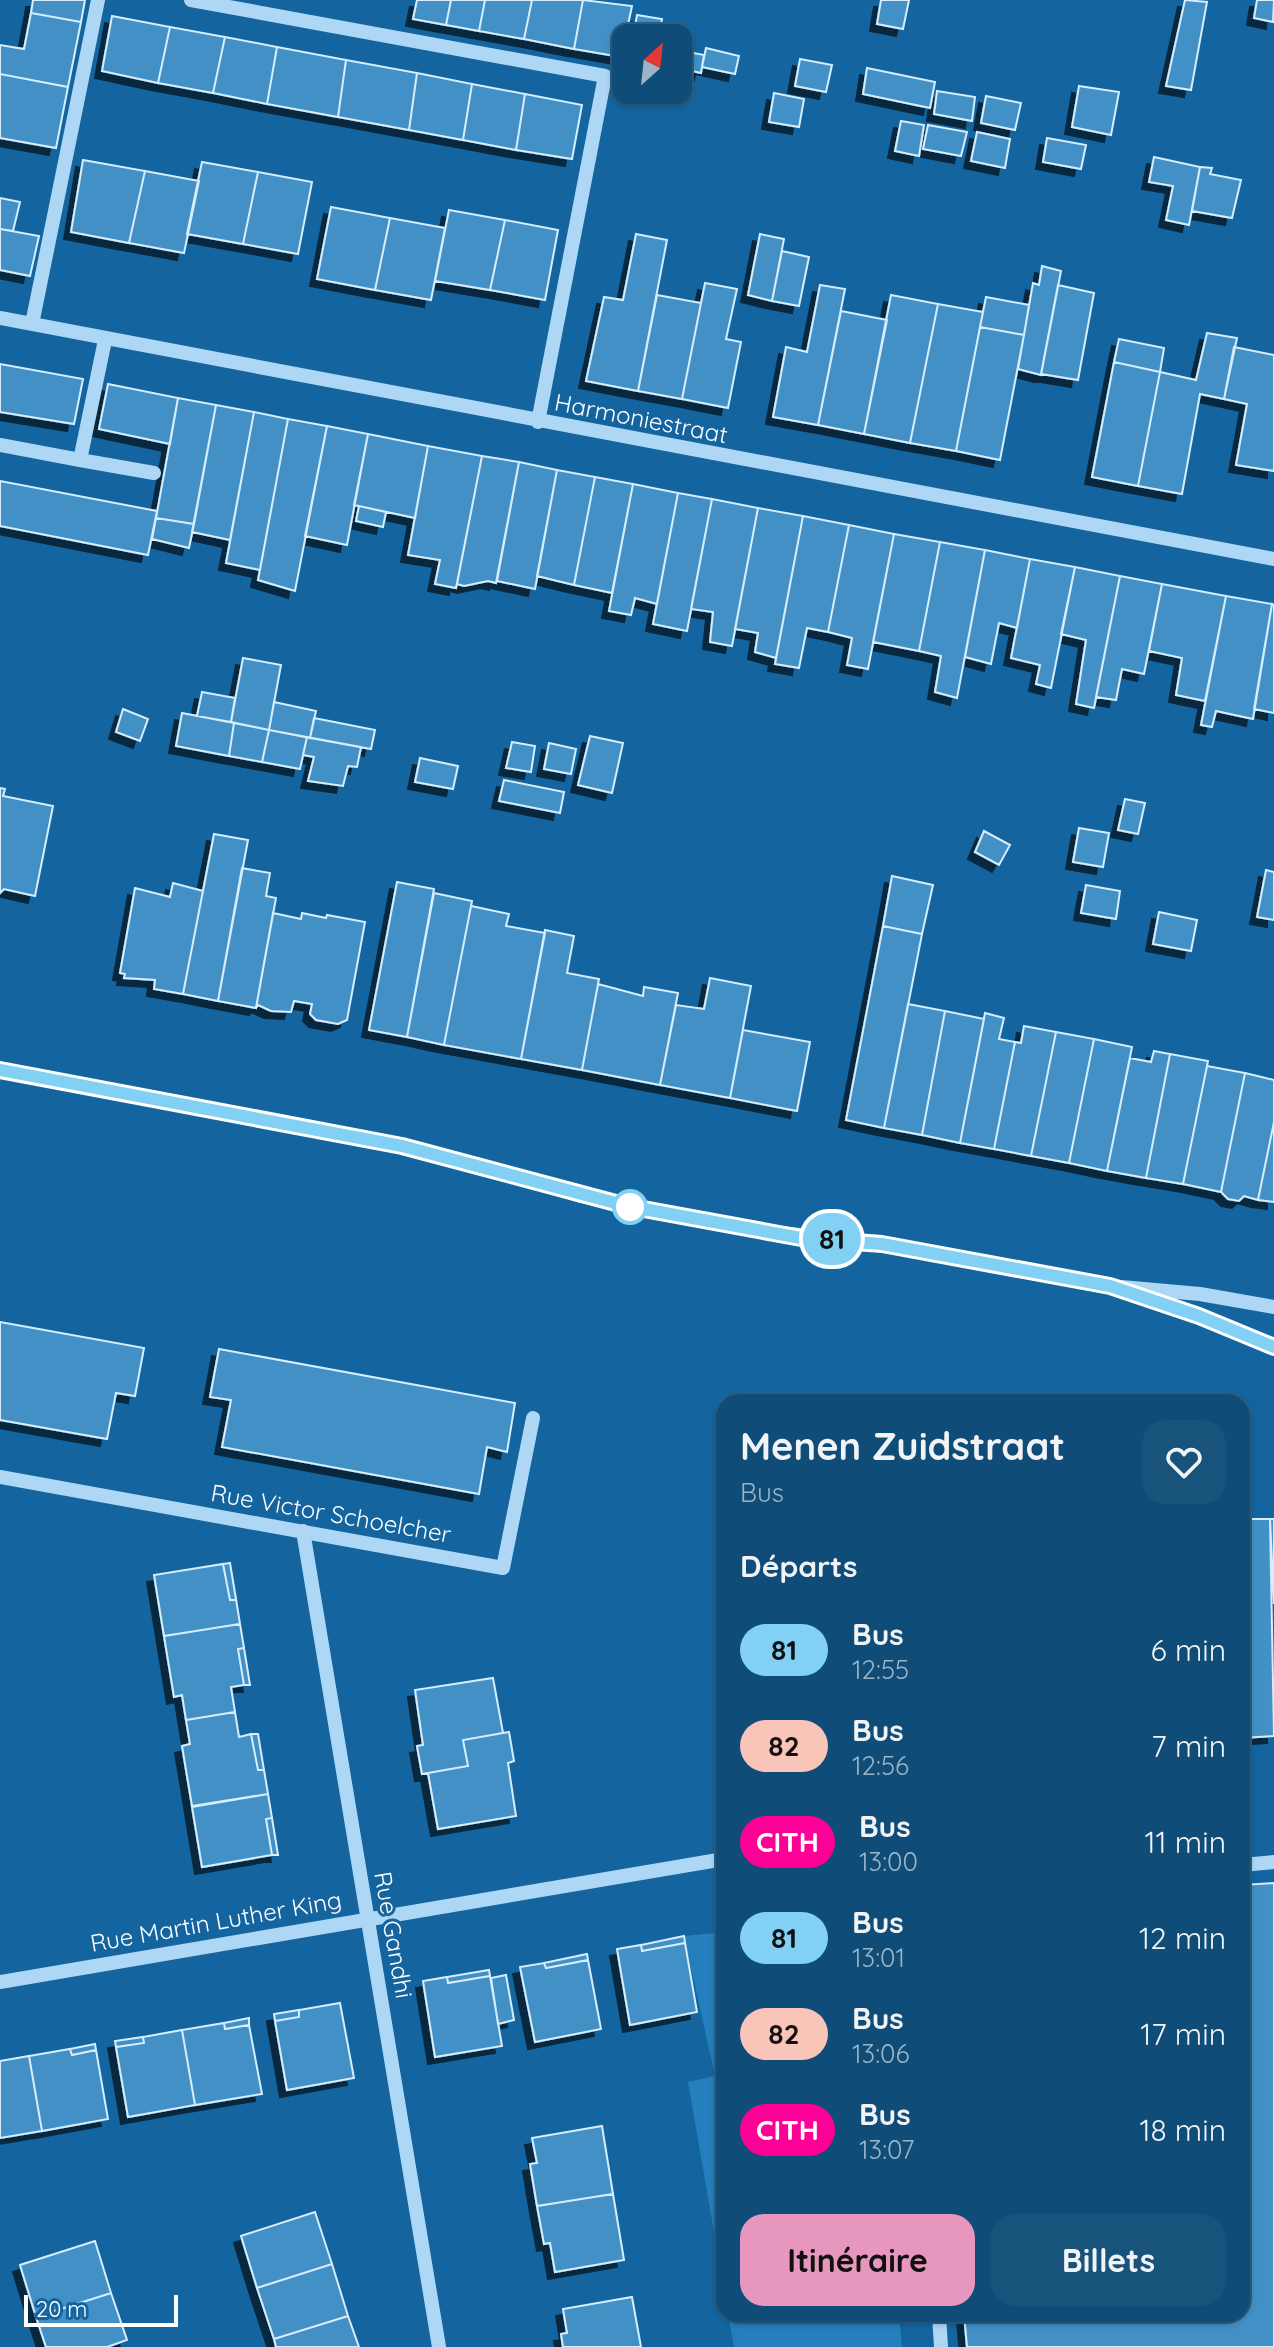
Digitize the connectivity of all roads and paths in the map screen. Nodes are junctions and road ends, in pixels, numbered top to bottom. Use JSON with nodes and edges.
{"nodes":[{"id":1,"x":98,"y":0,"type":"edge"},
{"id":2,"x":191,"y":0,"type":"edge"},
{"id":3,"x":0,"y":318,"type":"edge"},
{"id":4,"x":32,"y":324,"type":"junction"},
{"id":5,"x":105,"y":340,"type":"junction"},
{"id":6,"x":538,"y":422,"type":"junction"},
{"id":7,"x":0,"y":445,"type":"edge"},
{"id":8,"x":80,"y":460,"type":"junction"},
{"id":9,"x":154,"y":473,"type":"dead end"},
{"id":10,"x":1274,"y":559,"type":"edge"},
{"id":11,"x":0,"y":1070,"type":"edge"},
{"id":12,"x":1110,"y":1286,"type":"junction"},
{"id":13,"x":1274,"y":1307,"type":"edge"},
{"id":14,"x":1274,"y":1347,"type":"edge"},
{"id":15,"x":533,"y":1418,"type":"dead end"},
{"id":16,"x":0,"y":1477,"type":"edge"},
{"id":17,"x":303,"y":1531,"type":"junction"},
{"id":18,"x":716,"y":1860,"type":"edge"},
{"id":19,"x":1274,"y":1862,"type":"edge"},
{"id":20,"x":1250,"y":1864,"type":"edge"},
{"id":21,"x":368,"y":1918,"type":"junction"},
{"id":22,"x":0,"y":1982,"type":"edge"},
{"id":23,"x":939,"y":2322,"type":"edge"},
{"id":24,"x":439,"y":2347,"type":"edge"},
{"id":25,"x":941,"y":2347,"type":"edge"}],
"edges":[{"from":1,"to":4,"type":"street"},
{"from":2,"to":6,"type":"street"},
{"from":3,"to":4,"type":"street","name":"Harmoniestraat"},
{"from":4,"to":5,"type":"street","name":"Harmoniestraat"},
{"from":5,"to":6,"type":"street","name":"Harmoniestraat"},
{"from":5,"to":8,"type":"street"},
{"from":6,"to":10,"type":"street","name":"Harmoniestraat"},
{"from":7,"to":8,"type":"street"},
{"from":8,"to":9,"type":"street"},
{"from":11,"to":12,"type":"street"},
{"from":12,"to":13,"type":"street"},
{"from":12,"to":14,"type":"street"},
{"from":15,"to":17,"type":"street","name":"Rue Victor Schoelcher"},
{"from":16,"to":17,"type":"street","name":"Rue Victor Schoelcher"},
{"from":17,"to":21,"type":"street","name":"Rue Gandhi"},
{"from":18,"to":21,"type":"street","name":"Rue Martin Luther King"},
{"from":19,"to":20,"type":"street"},
{"from":21,"to":22,"type":"street","name":"Rue Martin Luther King"},
{"from":21,"to":24,"type":"street","name":"Rue Gandhi"},
{"from":23,"to":25,"type":"street"}]}
